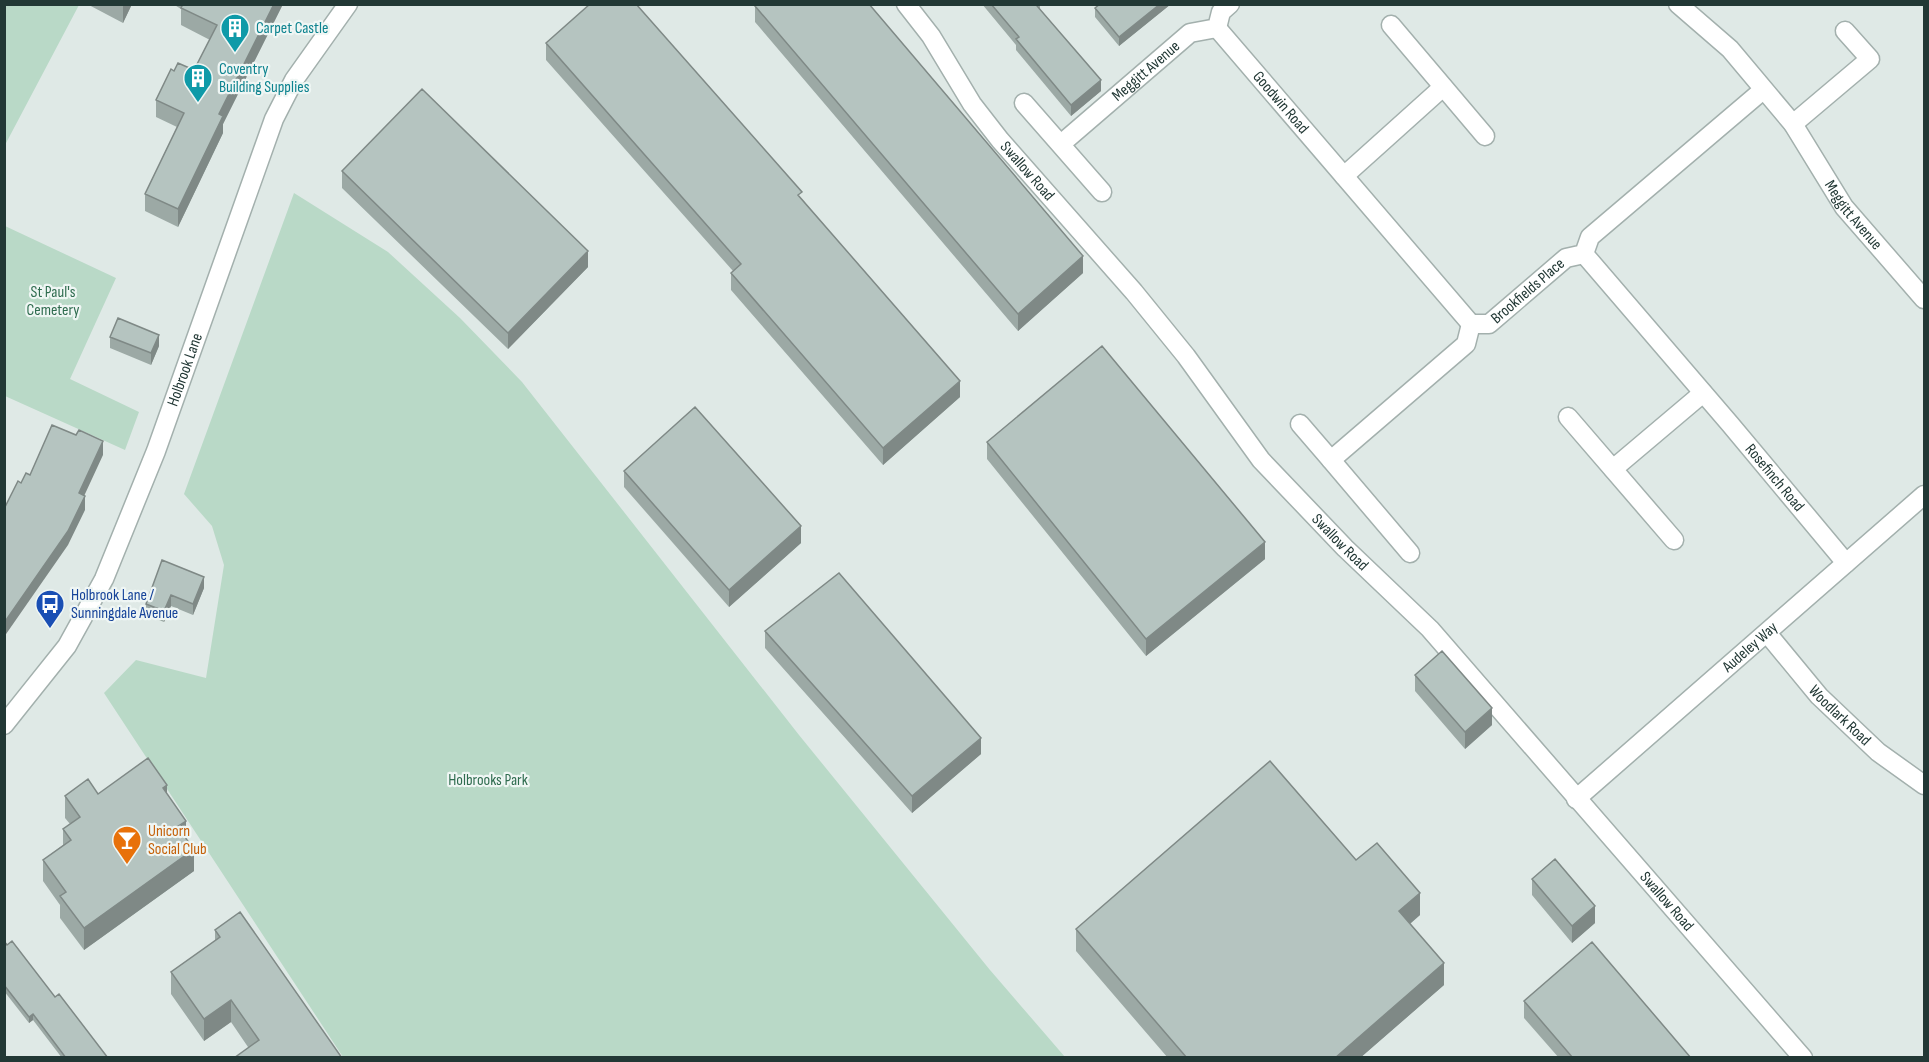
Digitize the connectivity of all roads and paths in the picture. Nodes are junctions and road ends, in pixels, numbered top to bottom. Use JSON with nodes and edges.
{"nodes":[{"id":1,"x":348,"y":4,"type":"edge"},
{"id":2,"x":1230,"y":4,"type":"edge"},
{"id":3,"x":1678,"y":4,"type":"edge"},
{"id":4,"x":908,"y":5,"type":"edge"},
{"id":5,"x":1391,"y":26,"type":"dead end"},
{"id":6,"x":1217,"y":28,"type":"junction"},
{"id":7,"x":1845,"y":31,"type":"dead end"},
{"id":8,"x":1443,"y":87,"type":"junction"},
{"id":9,"x":1763,"y":90,"type":"junction"},
{"id":10,"x":1024,"y":103,"type":"dead end"},
{"id":11,"x":1793,"y":124,"type":"junction"},
{"id":12,"x":1485,"y":136,"type":"dead end"},
{"id":13,"x":1061,"y":144,"type":"junction"},
{"id":14,"x":1344,"y":176,"type":"junction"},
{"id":15,"x":1102,"y":192,"type":"dead end"},
{"id":16,"x":1584,"y":254,"type":"junction"},
{"id":17,"x":1924,"y":299,"type":"edge"},
{"id":18,"x":1471,"y":324,"type":"junction"},
{"id":19,"x":1703,"y":393,"type":"junction"},
{"id":20,"x":1568,"y":417,"type":"dead end"},
{"id":21,"x":1300,"y":424,"type":"dead end"},
{"id":22,"x":1331,"y":460,"type":"junction"},
{"id":23,"x":1613,"y":469,"type":"junction"},
{"id":24,"x":1924,"y":495,"type":"edge"},
{"id":25,"x":1674,"y":540,"type":"dead end"},
{"id":26,"x":1410,"y":553,"type":"dead end"},
{"id":27,"x":1846,"y":563,"type":"junction"},
{"id":28,"x":1767,"y":633,"type":"junction"},
{"id":29,"x":7,"y":717,"type":"edge"},
{"id":30,"x":1924,"y":785,"type":"edge"},
{"id":31,"x":1576,"y":798,"type":"junction"},
{"id":32,"x":1803,"y":1058,"type":"edge"}],
"edges":[{"from":1,"to":29,"type":"street","name":"Holbrook Lane"},
{"from":2,"to":6,"type":"street"},
{"from":3,"to":9,"type":"street","name":"Meggitt Avenue"},
{"from":4,"to":31,"type":"street","name":"Swallow Road"},
{"from":5,"to":8,"type":"street"},
{"from":6,"to":13,"type":"street","name":"Meggitt Avenue"},
{"from":6,"to":14,"type":"street","name":"Goodwin Road"},
{"from":7,"to":11,"type":"street"},
{"from":8,"to":12,"type":"street"},
{"from":8,"to":14,"type":"street"},
{"from":9,"to":11,"type":"street","name":"Meggitt Avenue"},
{"from":9,"to":16,"type":"street","name":"Brookfields Place"},
{"from":10,"to":13,"type":"street"},
{"from":11,"to":17,"type":"street","name":"Meggitt Avenue"},
{"from":13,"to":15,"type":"street"},
{"from":14,"to":18,"type":"street","name":"Goodwin Road"},
{"from":16,"to":18,"type":"street","name":"Brookfields Place"},
{"from":16,"to":19,"type":"street","name":"Rosefinch Road"},
{"from":18,"to":22,"type":"street","name":"Brookfields Place"},
{"from":19,"to":23,"type":"street"},
{"from":19,"to":27,"type":"street","name":"Rosefinch Road"},
{"from":20,"to":23,"type":"street"},
{"from":21,"to":22,"type":"street"},
{"from":22,"to":26,"type":"street"},
{"from":23,"to":25,"type":"street"},
{"from":24,"to":27,"type":"street","name":"Audeley Way"},
{"from":27,"to":28,"type":"street","name":"Audeley Way"},
{"from":28,"to":30,"type":"street","name":"Woodlark Road"},
{"from":28,"to":31,"type":"street","name":"Audeley Way"},
{"from":31,"to":32,"type":"street","name":"Swallow Road"}]}
